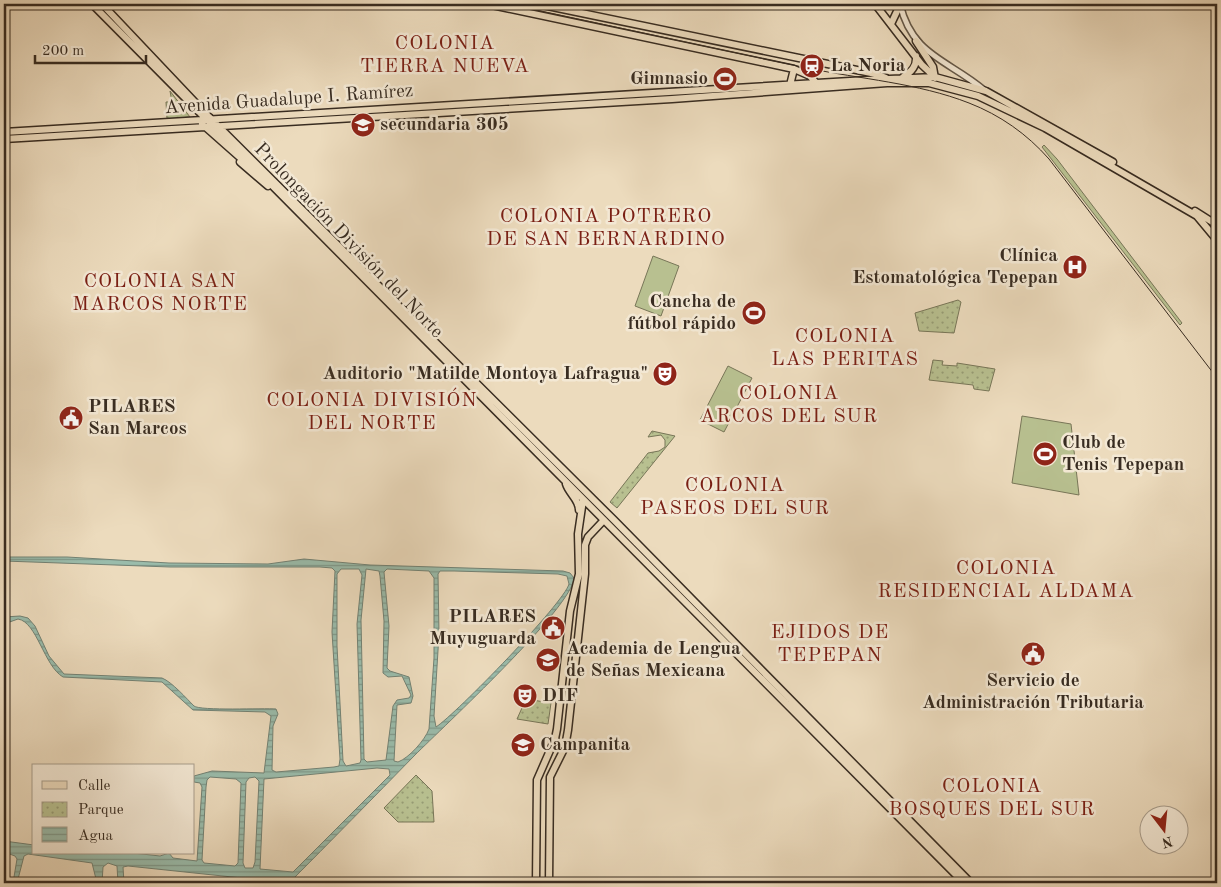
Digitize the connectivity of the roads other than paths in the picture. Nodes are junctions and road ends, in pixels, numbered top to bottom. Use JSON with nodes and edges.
{"nodes":[{"id":1,"x":92,"y":4,"type":"edge"},
{"id":2,"x":102,"y":4,"type":"edge"},
{"id":3,"x":487,"y":4,"type":"edge"},
{"id":4,"x":538,"y":4,"type":"edge"},
{"id":5,"x":875,"y":4,"type":"edge"},
{"id":6,"x":900,"y":5,"type":"edge"},
{"id":7,"x":891,"y":24,"type":"junction"},
{"id":8,"x":916,"y":41,"type":"junction"},
{"id":9,"x":916,"y":56,"type":"junction"},
{"id":10,"x":794,"y":69,"type":"junction"},
{"id":11,"x":900,"y":78,"type":"junction"},
{"id":12,"x":887,"y":79,"type":"junction"},
{"id":13,"x":935,"y":81,"type":"junction"},
{"id":14,"x":790,"y":85,"type":"junction"},
{"id":15,"x":818,"y":86,"type":"junction"},
{"id":16,"x":986,"y":92,"type":"junction"},
{"id":17,"x":206,"y":123,"type":"junction"},
{"id":18,"x":233,"y":124,"type":"junction"},
{"id":19,"x":4,"y":132,"type":"edge"},
{"id":20,"x":230,"y":135,"type":"junction"},
{"id":21,"x":4,"y":139,"type":"edge"},
{"id":22,"x":270,"y":183,"type":"junction"},
{"id":23,"x":276,"y":189,"type":"junction"},
{"id":24,"x":316,"y":222,"type":"junction"},
{"id":25,"x":1217,"y":225,"type":"edge"},
{"id":26,"x":1217,"y":240,"type":"edge"},
{"id":27,"x":534,"y":446,"type":"junction"},
{"id":28,"x":566,"y":483,"type":"junction"},
{"id":29,"x":583,"y":490,"type":"junction"},
{"id":30,"x":583,"y":500,"type":"junction"},
{"id":31,"x":580,"y":516,"type":"junction"},
{"id":32,"x":607,"y":518,"type":"junction"},
{"id":33,"x":536,"y":883,"type":"edge"},
{"id":34,"x":549,"y":883,"type":"edge"},
{"id":35,"x":964,"y":883,"type":"edge"},
{"id":36,"x":971,"y":883,"type":"edge"}],
"edges":[{"from":1,"to":17,"type":"main road","name":"Prolongación División del Norte"},
{"from":2,"to":17,"type":"main road","name":"Prolongación División del Norte"},
{"from":3,"to":10,"type":"main road"},
{"from":4,"to":12,"type":"main road"},
{"from":5,"to":7,"type":"main road"},
{"from":6,"to":7,"type":"main road"},
{"from":6,"to":8,"type":"street"},
{"from":7,"to":9,"type":"main road"},
{"from":8,"to":13,"type":"main road"},
{"from":8,"to":16,"type":"street"},
{"from":9,"to":11,"type":"main road"},
{"from":9,"to":13,"type":"main road"},
{"from":10,"to":14,"type":"main road"},
{"from":10,"to":15,"type":"main road"},
{"from":11,"to":12,"type":"main road","name":"Avenida Guadalupe I. Ramírez"},
{"from":11,"to":13,"type":"main road","name":"Avenida Guadalupe I. Ramírez"},
{"from":12,"to":15,"type":"main road","name":"Avenida Guadalupe I. Ramírez"},
{"from":13,"to":15,"type":"main road","name":"Avenida Guadalupe I. Ramírez"},
{"from":13,"to":16,"type":"main road"},
{"from":13,"to":26,"type":"main road"},
{"from":14,"to":15,"type":"main road","name":"Avenida Guadalupe I. Ramírez"},
{"from":14,"to":17,"type":"main road","name":"Avenida Guadalupe I. Ramírez"},
{"from":15,"to":18,"type":"main road","name":"Avenida Guadalupe I. Ramírez"},
{"from":16,"to":25,"type":"main road"},
{"from":17,"to":18,"type":"main road","name":"Avenida Guadalupe I. Ramírez"},
{"from":17,"to":19,"type":"main road","name":"Avenida Guadalupe I. Ramírez"},
{"from":17,"to":20,"type":"main road","name":"Prolongación División del Norte"},
{"from":17,"to":21,"type":"main road","name":"Avenida Guadalupe I. Ramírez"},
{"from":17,"to":22,"type":"main road"},
{"from":17,"to":23,"type":"main road"},
{"from":18,"to":20,"type":"main road"},
{"from":20,"to":24,"type":"main road","name":"Prolongación División del Norte"},
{"from":22,"to":23,"type":"main road","name":"Prolongación División del Norte"},
{"from":22,"to":24,"type":"main road"},
{"from":23,"to":27,"type":"main road","name":"Prolongación División del Norte"},
{"from":24,"to":27,"type":"main road","name":"Prolongación División del Norte"},
{"from":27,"to":28,"type":"main road","name":"Prolongación División del Norte"},
{"from":27,"to":29,"type":"main road","name":"Prolongación División del Norte"},
{"from":28,"to":30,"type":"main road","name":"Prolongación División del Norte"},
{"from":28,"to":31,"type":"main road"},
{"from":29,"to":30,"type":"street"},
{"from":29,"to":32,"type":"main road","name":"Prolongación División del Norte"},
{"from":30,"to":31,"type":"main road"},
{"from":30,"to":32,"type":"main road","name":"Prolongación División del Norte"},
{"from":31,"to":33,"type":"main road"},
{"from":32,"to":34,"type":"main road"},
{"from":32,"to":35,"type":"main road"},
{"from":32,"to":36,"type":"main road"}]}
